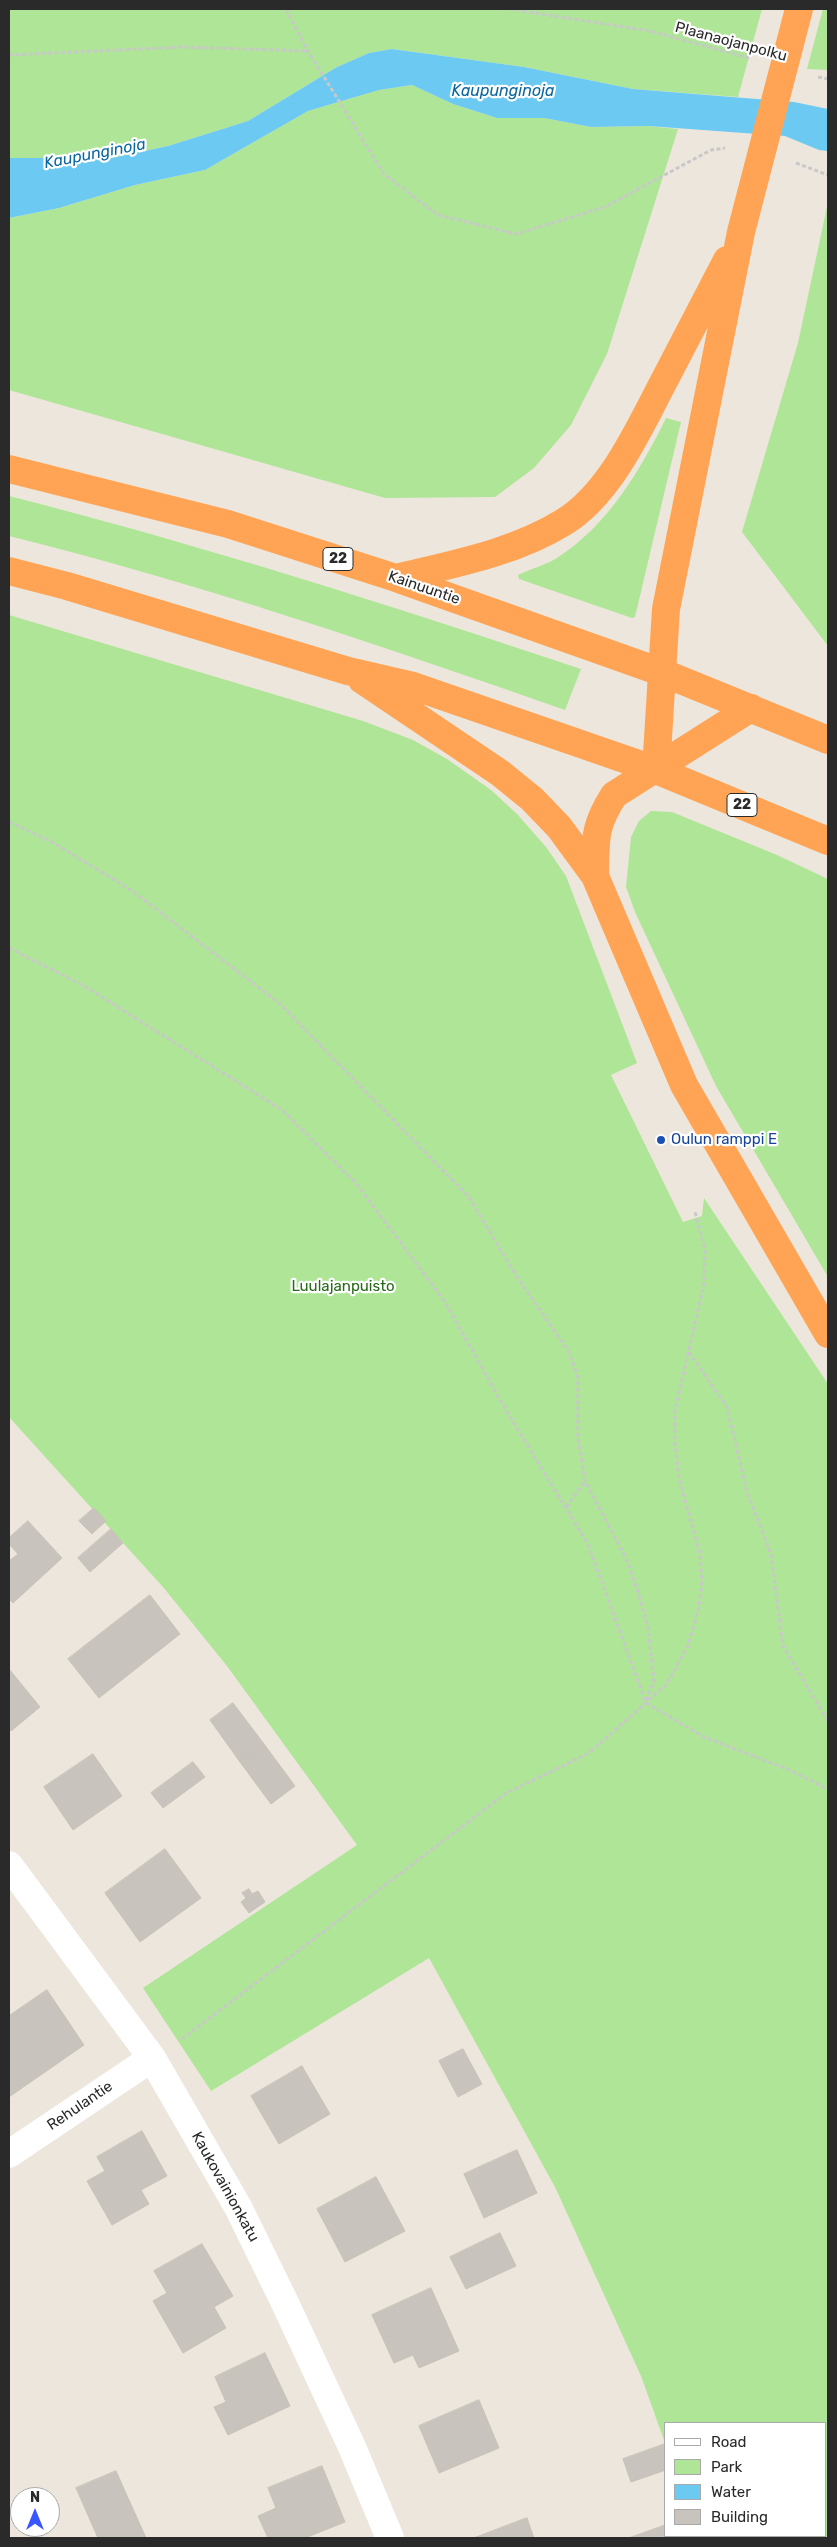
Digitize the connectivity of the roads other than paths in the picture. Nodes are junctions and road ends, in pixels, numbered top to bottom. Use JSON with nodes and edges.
{"nodes":[{"id":1,"x":799,"y":9,"type":"edge"},
{"id":2,"x":741,"y":232,"type":"junction"},
{"id":3,"x":9,"y":470,"type":"edge"},
{"id":4,"x":9,"y":571,"type":"edge"},
{"id":5,"x":396,"y":578,"type":"junction"},
{"id":6,"x":348,"y":671,"type":"junction"},
{"id":7,"x":661,"y":672,"type":"junction"},
{"id":8,"x":751,"y":708,"type":"junction"},
{"id":9,"x":828,"y":740,"type":"edge"},
{"id":10,"x":656,"y":770,"type":"junction"},
{"id":11,"x":828,"y":841,"type":"edge"},
{"id":12,"x":595,"y":876,"type":"junction"},
{"id":13,"x":828,"y":1334,"type":"edge"},
{"id":14,"x":9,"y":1865,"type":"edge"},
{"id":15,"x":152,"y":2058,"type":"junction"},
{"id":16,"x":9,"y":2154,"type":"edge"},
{"id":17,"x":390,"y":2538,"type":"edge"}],
"edges":[{"from":1,"to":2,"type":"highway"},
{"from":2,"to":5,"type":"highway"},
{"from":2,"to":7,"type":"highway"},
{"from":3,"to":5,"type":"highway","name":"Kainuuntie","number":"22"},
{"from":4,"to":6,"type":"highway","number":"22"},
{"from":5,"to":7,"type":"highway","name":"Kainuuntie","number":"22"},
{"from":6,"to":10,"type":"highway","number":"22"},
{"from":6,"to":12,"type":"highway"},
{"from":7,"to":8,"type":"highway","name":"Kainuuntie","number":"22"},
{"from":7,"to":10,"type":"highway"},
{"from":8,"to":9,"type":"highway","name":"Kainuuntie","number":"22"},
{"from":8,"to":10,"type":"highway"},
{"from":10,"to":11,"type":"highway","number":"22"},
{"from":10,"to":12,"type":"highway"},
{"from":12,"to":13,"type":"highway"},
{"from":14,"to":15,"type":"street","name":"Kaukovainionkatu"},
{"from":15,"to":16,"type":"street","name":"Rehulantie"},
{"from":15,"to":17,"type":"street","name":"Kaukovainionkatu"}]}
